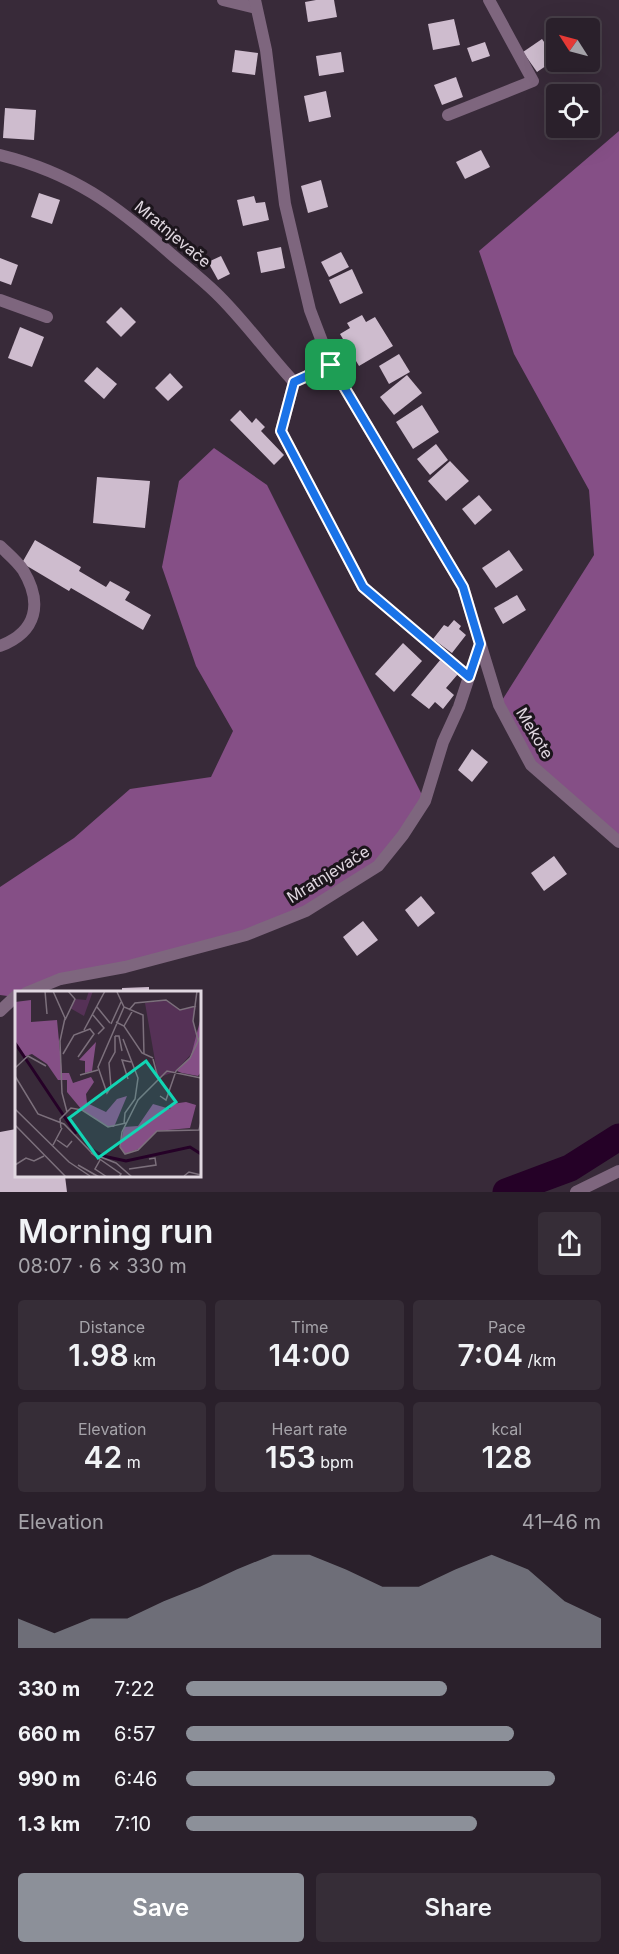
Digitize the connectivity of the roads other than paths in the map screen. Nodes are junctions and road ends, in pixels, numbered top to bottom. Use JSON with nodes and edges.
{"nodes":[{"id":1,"x":223,"y":0,"type":"edge"},
{"id":2,"x":489,"y":0,"type":"edge"},
{"id":3,"x":255,"y":4,"type":"edge"},
{"id":4,"x":448,"y":115,"type":"dead end"},
{"id":5,"x":0,"y":154,"type":"edge"},
{"id":6,"x":0,"y":300,"type":"edge"},
{"id":7,"x":47,"y":317,"type":"dead end"},
{"id":8,"x":331,"y":365,"type":"junction"},
{"id":9,"x":294,"y":382,"type":"junction"},
{"id":10,"x":0,"y":546,"type":"edge"},
{"id":11,"x":480,"y":644,"type":"junction"},
{"id":12,"x":0,"y":646,"type":"edge"},
{"id":13,"x":469,"y":677,"type":"junction"},
{"id":14,"x":619,"y":842,"type":"edge"},
{"id":15,"x":32,"y":991,"type":"edge"},
{"id":16,"x":15,"y":997,"type":"edge"},
{"id":17,"x":0,"y":1011,"type":"edge"},
{"id":18,"x":619,"y":1171,"type":"edge"},
{"id":19,"x":576,"y":1192,"type":"edge"}],
"edges":[{"from":1,"to":3,"type":"street"},
{"from":2,"to":4,"type":"street"},
{"from":3,"to":8,"type":"street"},
{"from":5,"to":9,"type":"street","name":"Mratnjevače"},
{"from":6,"to":7,"type":"street"},
{"from":8,"to":9,"type":"street"},
{"from":8,"to":11,"type":"street"},
{"from":9,"to":13,"type":"street"},
{"from":10,"to":12,"type":"street"},
{"from":11,"to":13,"type":"street","name":"Mratnjevače"},
{"from":11,"to":14,"type":"street","name":"Mekote"},
{"from":13,"to":15,"type":"street","name":"Mratnjevače"},
{"from":16,"to":17,"type":"street"},
{"from":18,"to":19,"type":"street"}]}
